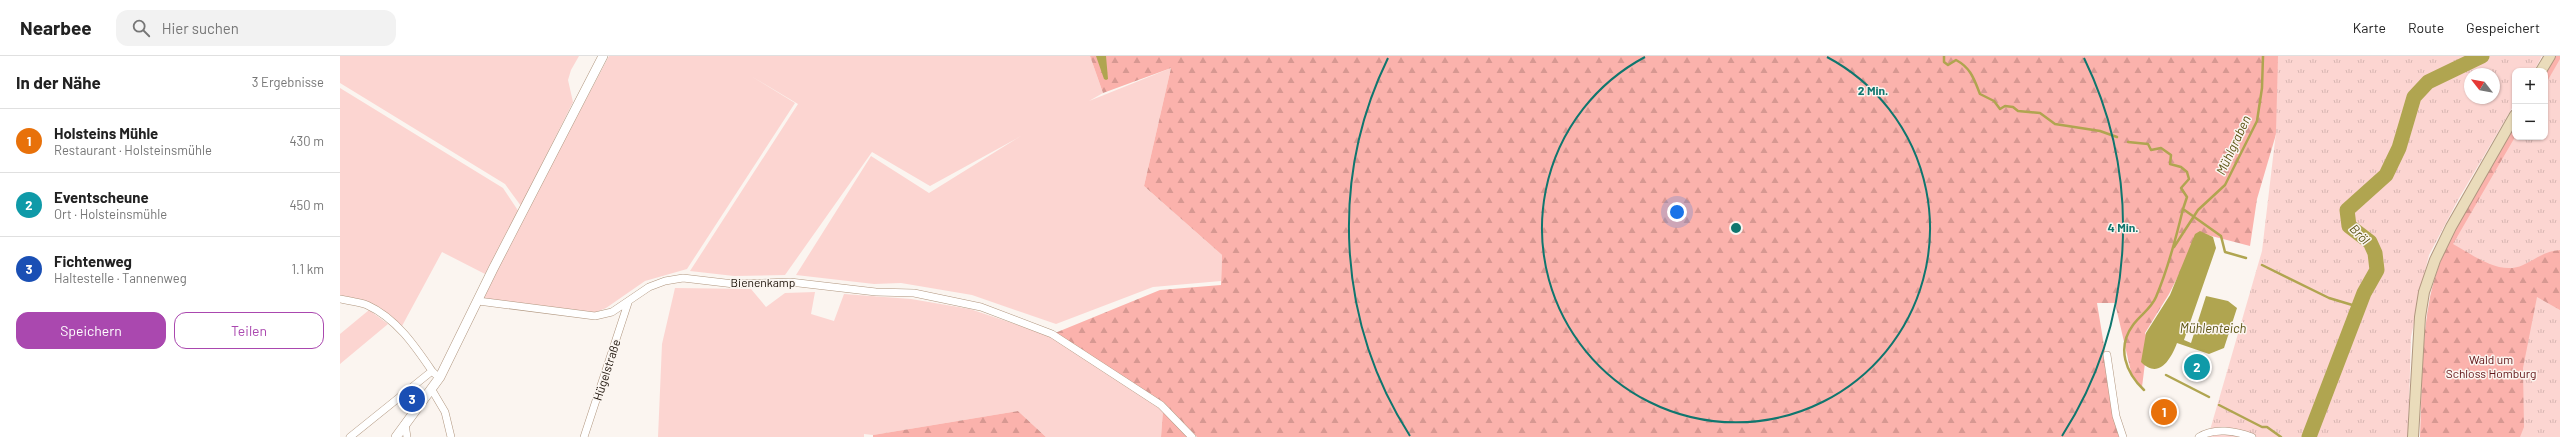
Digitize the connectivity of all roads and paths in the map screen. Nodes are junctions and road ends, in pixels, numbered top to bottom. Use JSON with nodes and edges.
{"nodes":[{"id":1,"x":603,"y":56,"type":"edge"},
{"id":2,"x":2550,"y":56,"type":"edge"},
{"id":3,"x":2543,"y":68,"type":"edge"},
{"id":4,"x":2512,"y":120,"type":"edge"},
{"id":5,"x":340,"y":299,"type":"edge"},
{"id":6,"x":478,"y":301,"type":"junction"},
{"id":7,"x":628,"y":303,"type":"junction"},
{"id":8,"x":2107,"y":355,"type":"dead end"},
{"id":9,"x":432,"y":371,"type":"junction"},
{"id":10,"x":440,"y":377,"type":"junction"},
{"id":11,"x":432,"y":390,"type":"junction"},
{"id":12,"x":405,"y":424,"type":"junction"},
{"id":13,"x":350,"y":437,"type":"edge"},
{"id":14,"x":396,"y":437,"type":"edge"},
{"id":15,"x":407,"y":437,"type":"edge"},
{"id":16,"x":451,"y":437,"type":"edge"},
{"id":17,"x":584,"y":437,"type":"edge"},
{"id":18,"x":1192,"y":437,"type":"edge"},
{"id":19,"x":2123,"y":437,"type":"edge"},
{"id":20,"x":2199,"y":437,"type":"edge"},
{"id":21,"x":2252,"y":437,"type":"edge"},
{"id":22,"x":2413,"y":437,"type":"edge"}],
"edges":[{"from":1,"to":6,"type":"street"},
{"from":2,"to":3,"type":"main road"},
{"from":4,"to":22,"type":"main road"},
{"from":5,"to":9,"type":"street"},
{"from":6,"to":7,"type":"street","name":"Bienenkamp"},
{"from":6,"to":10,"type":"street"},
{"from":7,"to":17,"type":"street","name":"Hügelstraße"},
{"from":7,"to":18,"type":"street","name":"Bienenkamp"},
{"from":8,"to":19,"type":"street"},
{"from":9,"to":10,"type":"street"},
{"from":9,"to":13,"type":"street"},
{"from":10,"to":11,"type":"street"},
{"from":11,"to":12,"type":"street"},
{"from":11,"to":16,"type":"street"},
{"from":12,"to":14,"type":"street"},
{"from":12,"to":15,"type":"street"},
{"from":20,"to":21,"type":"street"}]}
